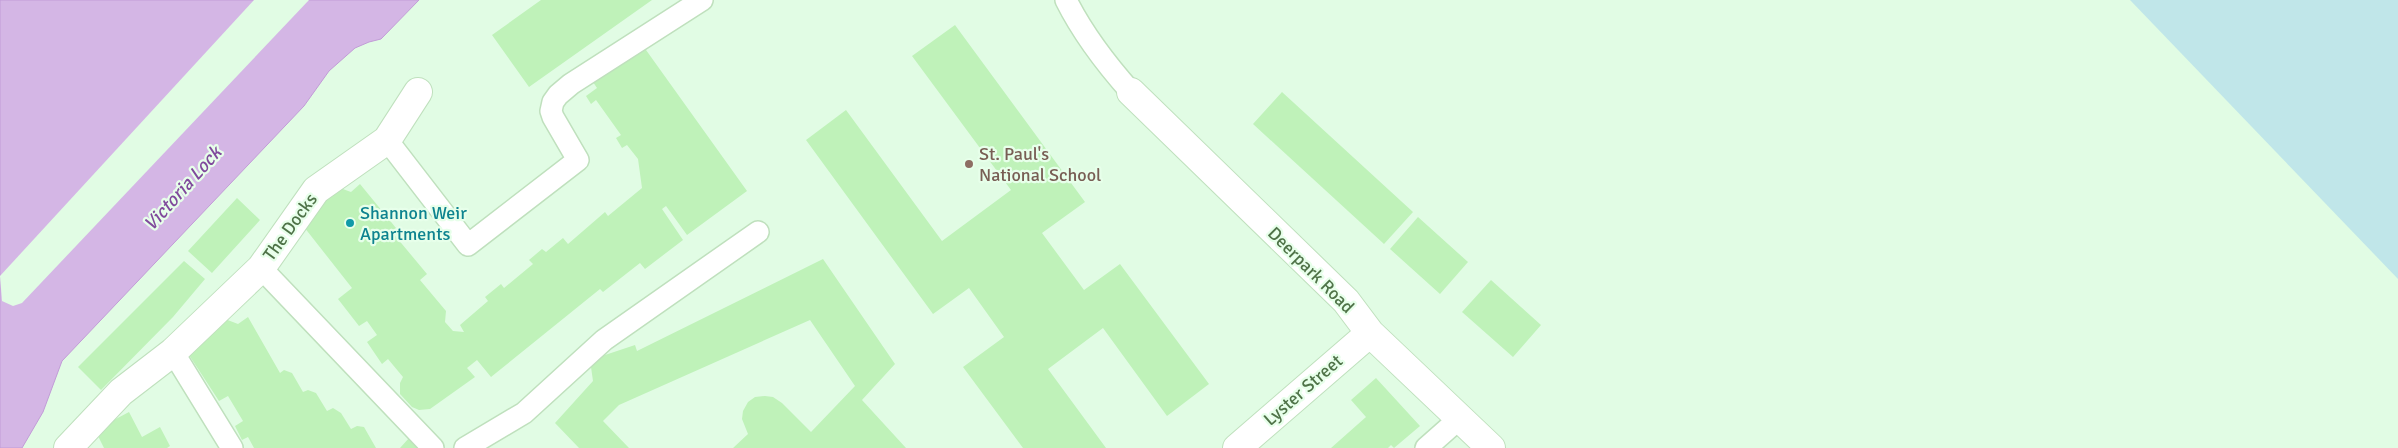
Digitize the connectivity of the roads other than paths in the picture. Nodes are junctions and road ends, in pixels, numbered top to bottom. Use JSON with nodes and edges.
{"nodes":[{"id":1,"x":702,"y":0,"type":"edge"},
{"id":2,"x":1066,"y":0,"type":"edge"},
{"id":3,"x":418,"y":92,"type":"dead end"},
{"id":4,"x":1131,"y":92,"type":"joint"},
{"id":5,"x":387,"y":140,"type":"junction"},
{"id":6,"x":758,"y":232,"type":"dead end"},
{"id":7,"x":260,"y":268,"type":"junction"},
{"id":8,"x":1370,"y":333,"type":"junction"},
{"id":9,"x":173,"y":352,"type":"junction"},
{"id":10,"x":1460,"y":418,"type":"junction"},
{"id":11,"x":68,"y":448,"type":"edge"},
{"id":12,"x":232,"y":448,"type":"edge"},
{"id":13,"x":433,"y":448,"type":"edge"},
{"id":14,"x":465,"y":448,"type":"edge"},
{"id":15,"x":1237,"y":448,"type":"edge"},
{"id":16,"x":1426,"y":448,"type":"edge"},
{"id":17,"x":1491,"y":448,"type":"edge"}],
"edges":[{"from":1,"to":5,"type":"lane"},
{"from":2,"to":4,"type":"lane"},
{"from":3,"to":5,"type":"street"},
{"from":4,"to":8,"type":"street","name":"Deerpark Road"},
{"from":5,"to":7,"type":"street","name":"The Docks"},
{"from":6,"to":14,"type":"lane"},
{"from":7,"to":9,"type":"street","name":"The Docks"},
{"from":7,"to":13,"type":"lane"},
{"from":8,"to":10,"type":"street","name":"Deerpark Road"},
{"from":8,"to":15,"type":"street","name":"Lyster Street"},
{"from":9,"to":11,"type":"street","name":"The Docks"},
{"from":9,"to":12,"type":"lane"},
{"from":10,"to":16,"type":"lane"},
{"from":10,"to":17,"type":"street","name":"Deerpark Road"}]}
